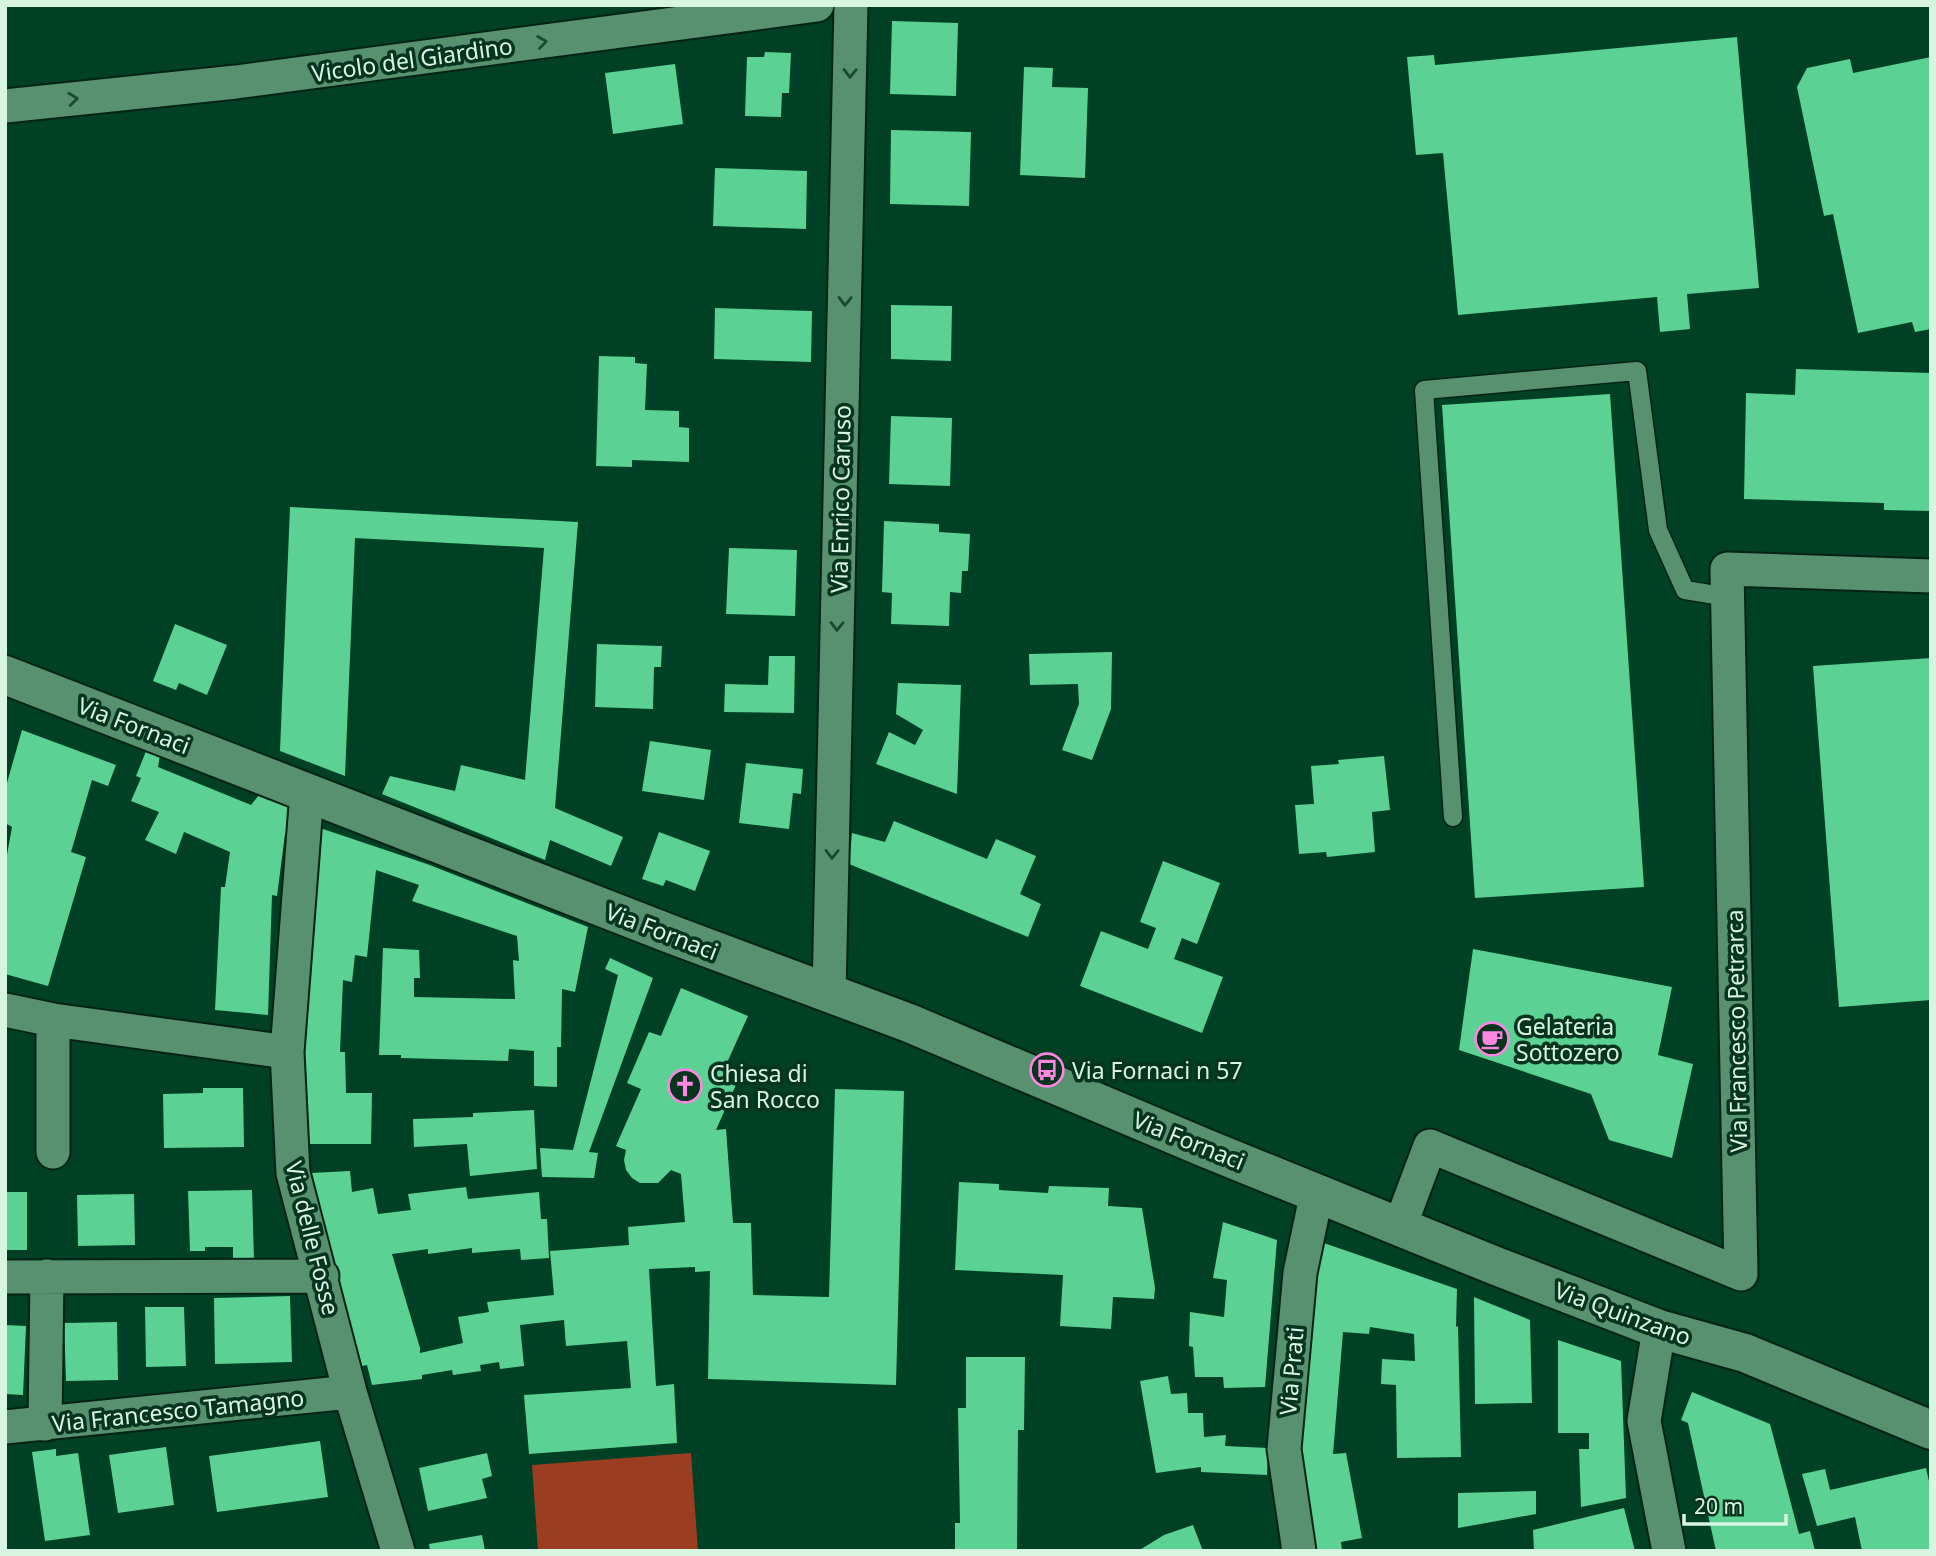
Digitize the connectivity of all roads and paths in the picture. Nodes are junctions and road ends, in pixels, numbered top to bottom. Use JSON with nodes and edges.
{"nodes":[{"id":1,"x":817,"y":5,"type":"edge"},
{"id":2,"x":851,"y":5,"type":"edge"},
{"id":3,"x":5,"y":106,"type":"edge"},
{"id":4,"x":1931,"y":576,"type":"edge"},
{"id":5,"x":1728,"y":597,"type":"junction"},
{"id":6,"x":5,"y":675,"type":"edge"},
{"id":7,"x":307,"y":792,"type":"junction"},
{"id":8,"x":1453,"y":817,"type":"dead end"},
{"id":9,"x":829,"y":993,"type":"junction"},
{"id":10,"x":5,"y":1010,"type":"edge"},
{"id":11,"x":53,"y":1020,"type":"junction"},
{"id":12,"x":287,"y":1052,"type":"junction"},
{"id":13,"x":52,"y":1152,"type":"dead end"},
{"id":14,"x":1317,"y":1192,"type":"junction"},
{"id":15,"x":1400,"y":1226,"type":"junction"},
{"id":16,"x":47,"y":1276,"type":"junction"},
{"id":17,"x":322,"y":1276,"type":"junction"},
{"id":18,"x":5,"y":1277,"type":"edge"},
{"id":19,"x":1659,"y":1329,"type":"junction"},
{"id":20,"x":351,"y":1392,"type":"junction"},
{"id":21,"x":45,"y":1424,"type":"junction"},
{"id":22,"x":5,"y":1427,"type":"edge"},
{"id":23,"x":1931,"y":1430,"type":"edge"},
{"id":24,"x":398,"y":1551,"type":"edge"},
{"id":25,"x":1299,"y":1551,"type":"edge"},
{"id":26,"x":1669,"y":1551,"type":"edge"}],
"edges":[{"from":3,"to":1,"type":"street","name":"Vicolo del Giardino","one_way":true},
{"from":2,"to":9,"type":"street","name":"Via Enrico Caruso","one_way":true},
{"from":4,"to":5,"type":"street","name":"Via Francesco Petrarca"},
{"from":5,"to":8,"type":"lane"},
{"from":5,"to":15,"type":"street","name":"Via Francesco Petrarca"},
{"from":6,"to":7,"type":"street","name":"Via Fornaci"},
{"from":7,"to":9,"type":"street","name":"Via Fornaci"},
{"from":7,"to":12,"type":"street","name":"Via delle Fosse"},
{"from":9,"to":14,"type":"street","name":"Via Fornaci"},
{"from":10,"to":11,"type":"street"},
{"from":11,"to":12,"type":"street"},
{"from":11,"to":13,"type":"street"},
{"from":12,"to":17,"type":"street","name":"Via delle Fosse"},
{"from":14,"to":15,"type":"street","name":"Via Quinzano"},
{"from":14,"to":25,"type":"street","name":"Via Prati"},
{"from":15,"to":19,"type":"street","name":"Via Quinzano"},
{"from":16,"to":17,"type":"street"},
{"from":16,"to":18,"type":"street"},
{"from":16,"to":21,"type":"street"},
{"from":17,"to":20,"type":"street","name":"Via delle Fosse"},
{"from":19,"to":23,"type":"street","name":"Via Quinzano"},
{"from":19,"to":26,"type":"street"},
{"from":20,"to":21,"type":"street","name":"Via Francesco Tamagno"},
{"from":20,"to":24,"type":"street","name":"Via delle Fosse"},
{"from":21,"to":22,"type":"street","name":"Via Francesco Tamagno"}]}
